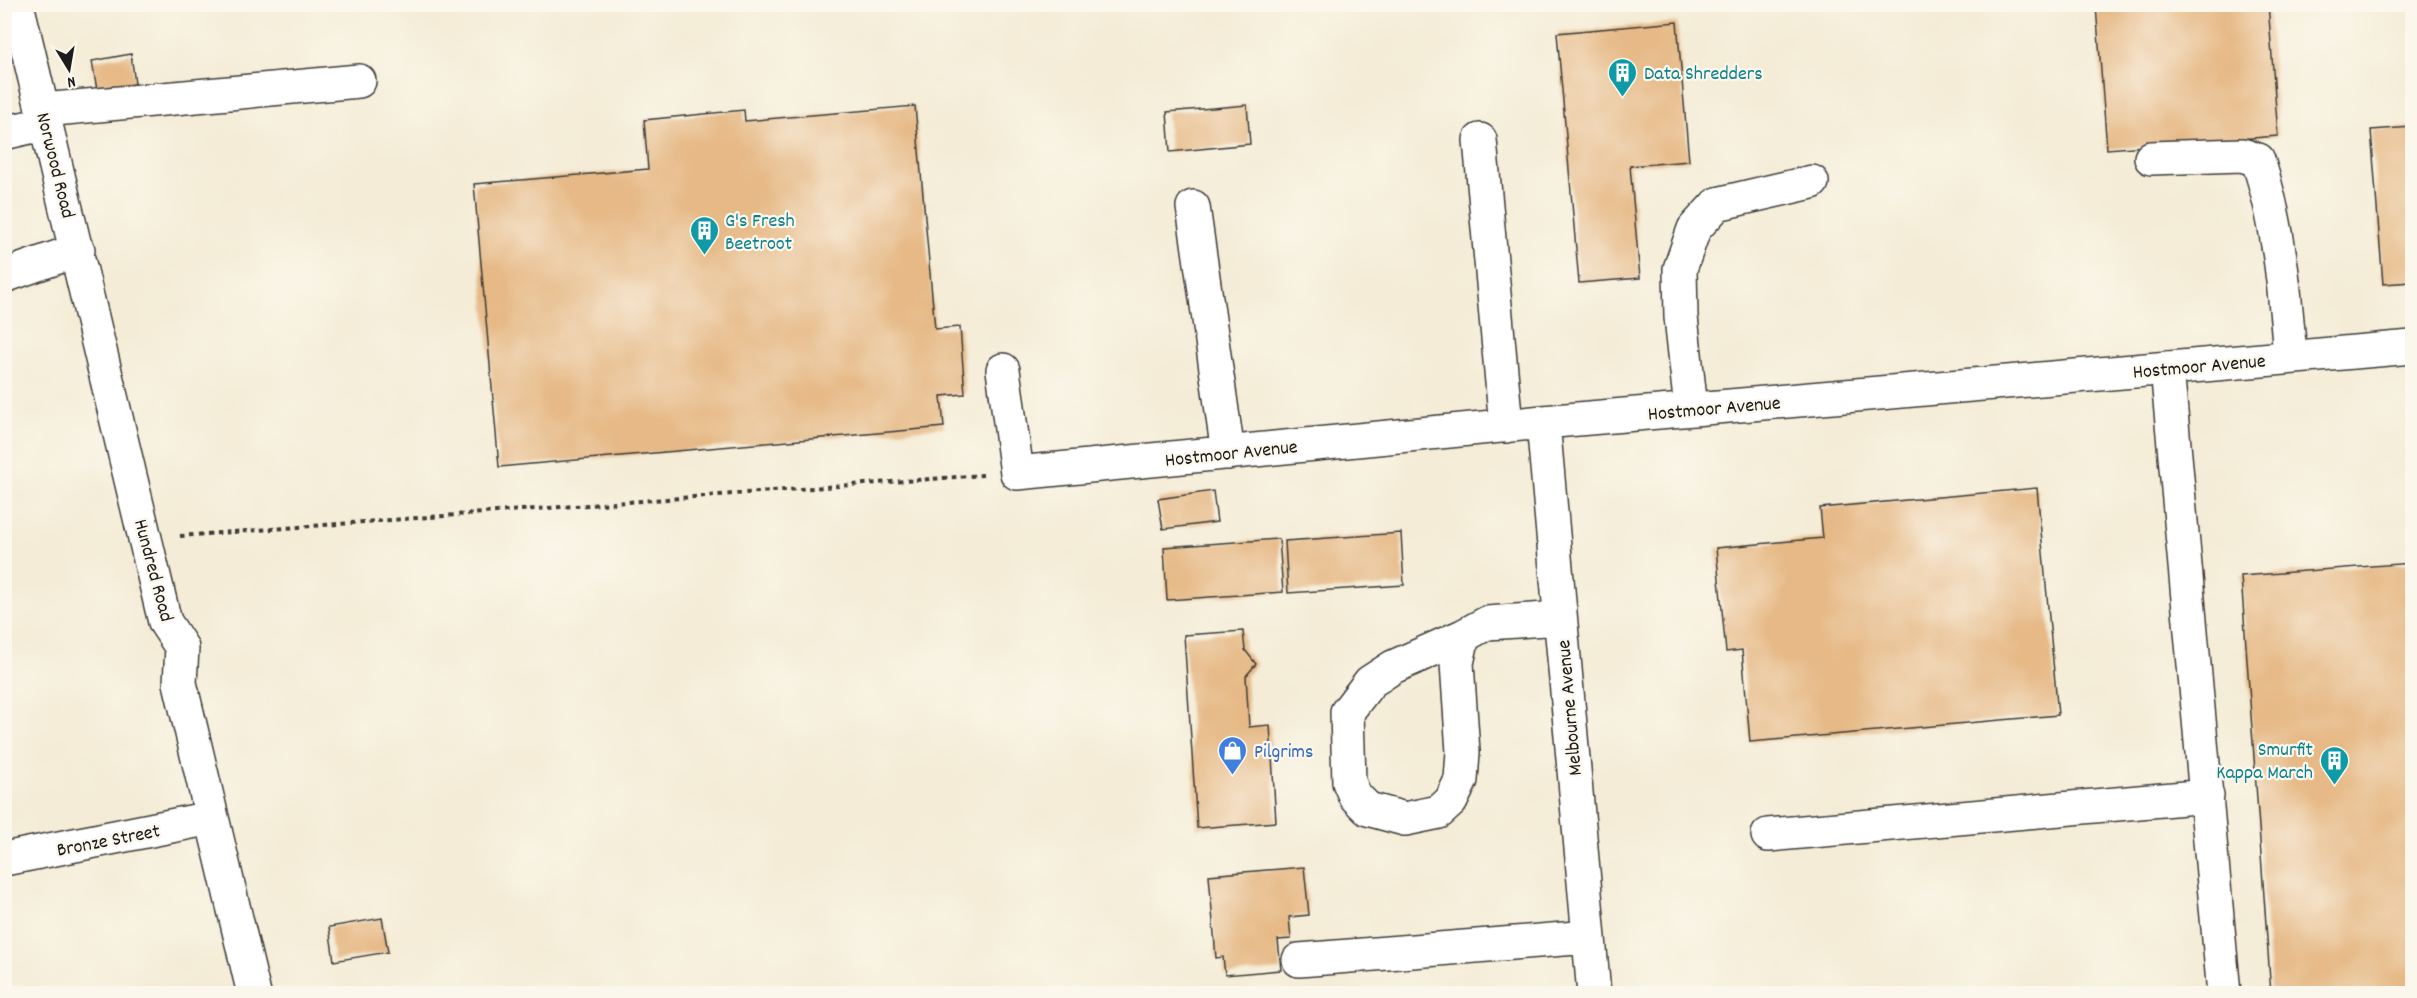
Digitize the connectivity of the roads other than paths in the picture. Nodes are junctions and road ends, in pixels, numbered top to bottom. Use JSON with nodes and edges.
{"nodes":[{"id":1,"x":17,"y":4,"type":"edge"},
{"id":2,"x":358,"y":81,"type":"dead end"},
{"id":3,"x":45,"y":116,"type":"junction"},
{"id":4,"x":4,"y":133,"type":"edge"},
{"id":5,"x":1480,"y":140,"type":"dead end"},
{"id":6,"x":2151,"y":158,"type":"dead end"},
{"id":7,"x":1812,"y":182,"type":"dead end"},
{"id":8,"x":1193,"y":207,"type":"dead end"},
{"id":9,"x":78,"y":250,"type":"junction"},
{"id":10,"x":4,"y":276,"type":"edge"},
{"id":11,"x":2412,"y":347,"type":"edge"},
{"id":12,"x":2290,"y":357,"type":"junction"},
{"id":13,"x":2167,"y":368,"type":"junction"},
{"id":14,"x":1003,"y":370,"type":"dead end"},
{"id":15,"x":1691,"y":409,"type":"junction"},
{"id":16,"x":1543,"y":422,"type":"junction"},
{"id":17,"x":1506,"y":426,"type":"junction"},
{"id":18,"x":1228,"y":453,"type":"junction"},
{"id":19,"x":1560,"y":618,"type":"junction"},
{"id":20,"x":1462,"y":636,"type":"junction"},
{"id":21,"x":2207,"y":796,"type":"junction"},
{"id":22,"x":211,"y":818,"type":"junction"},
{"id":23,"x":1768,"y":835,"type":"dead end"},
{"id":24,"x":4,"y":859,"type":"edge"},
{"id":25,"x":1588,"y":937,"type":"junction"},
{"id":26,"x":1299,"y":960,"type":"dead end"},
{"id":27,"x":254,"y":993,"type":"edge"},
{"id":28,"x":1594,"y":993,"type":"edge"},
{"id":29,"x":2224,"y":993,"type":"edge"}],
"edges":[{"from":1,"to":3,"type":"street","name":"Norwood Road"},
{"from":2,"to":3,"type":"street"},
{"from":3,"to":4,"type":"street"},
{"from":3,"to":9,"type":"street","name":"Norwood Road"},
{"from":5,"to":17,"type":"street"},
{"from":6,"to":12,"type":"street"},
{"from":7,"to":15,"type":"street"},
{"from":8,"to":18,"type":"street"},
{"from":9,"to":10,"type":"street"},
{"from":9,"to":22,"type":"street","name":"Hundred Road"},
{"from":11,"to":12,"type":"street","name":"Hostmoor Avenue"},
{"from":12,"to":13,"type":"street","name":"Hostmoor Avenue"},
{"from":13,"to":15,"type":"street","name":"Hostmoor Avenue"},
{"from":13,"to":21,"type":"street"},
{"from":14,"to":18,"type":"street","name":"Hostmoor Avenue"},
{"from":15,"to":16,"type":"street","name":"Hostmoor Avenue"},
{"from":16,"to":17,"type":"street","name":"Hostmoor Avenue"},
{"from":16,"to":19,"type":"street","name":"Melbourne Avenue"},
{"from":17,"to":18,"type":"street","name":"Hostmoor Avenue"},
{"from":19,"to":20,"type":"street"},
{"from":19,"to":25,"type":"street","name":"Melbourne Avenue"},
{"from":20,"to":20,"type":"street"},
{"from":21,"to":23,"type":"street"},
{"from":21,"to":29,"type":"street"},
{"from":22,"to":24,"type":"street","name":"Bronze Street"},
{"from":22,"to":27,"type":"street","name":"Hundred Road"},
{"from":25,"to":26,"type":"street"},
{"from":25,"to":28,"type":"street","name":"Melbourne Avenue"}]}
